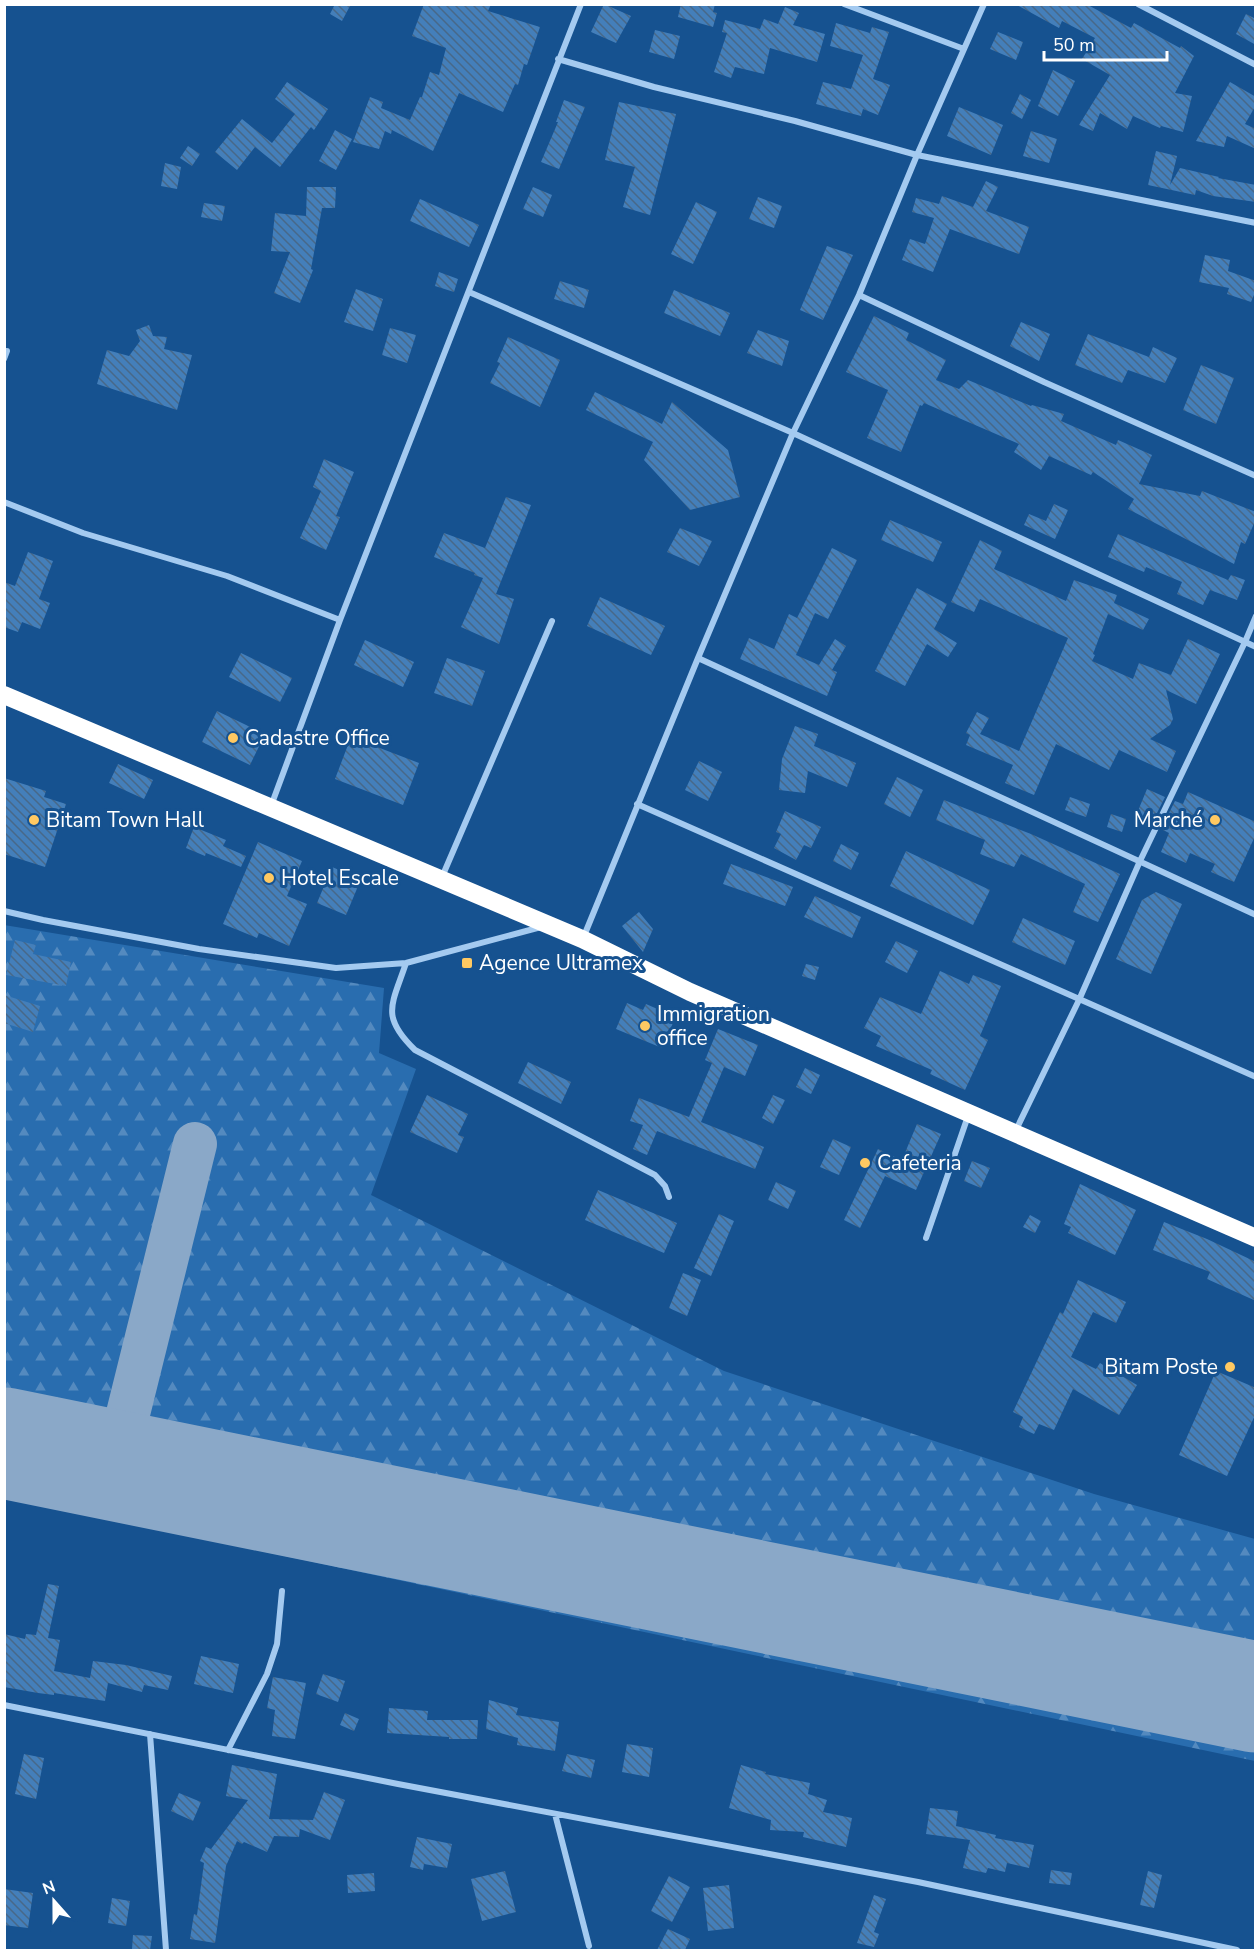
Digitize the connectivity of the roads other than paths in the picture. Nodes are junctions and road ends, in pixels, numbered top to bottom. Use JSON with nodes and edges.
{"nodes":[{"id":1,"x":581,"y":4,"type":"edge"},
{"id":2,"x":844,"y":4,"type":"edge"},
{"id":3,"x":984,"y":4,"type":"edge"},
{"id":4,"x":1138,"y":4,"type":"edge"},
{"id":5,"x":964,"y":49,"type":"junction"},
{"id":6,"x":558,"y":59,"type":"junction"},
{"id":7,"x":1256,"y":65,"type":"edge"},
{"id":8,"x":917,"y":155,"type":"junction"},
{"id":9,"x":1256,"y":223,"type":"edge"},
{"id":10,"x":469,"y":292,"type":"junction"},
{"id":11,"x":859,"y":295,"type":"junction"},
{"id":12,"x":4,"y":351,"type":"edge"},
{"id":13,"x":4,"y":359,"type":"edge"},
{"id":14,"x":793,"y":433,"type":"junction"},
{"id":15,"x":1256,"y":476,"type":"edge"},
{"id":16,"x":4,"y":502,"type":"edge"},
{"id":17,"x":1256,"y":616,"type":"edge"},
{"id":18,"x":340,"y":620,"type":"junction"},
{"id":19,"x":552,"y":621,"type":"dead end"},
{"id":20,"x":1245,"y":642,"type":"junction"},
{"id":21,"x":1256,"y":647,"type":"edge"},
{"id":22,"x":698,"y":658,"type":"junction"},
{"id":23,"x":4,"y":695,"type":"edge"},
{"id":24,"x":638,"y":804,"type":"junction"},
{"id":25,"x":270,"y":807,"type":"junction"},
{"id":26,"x":1140,"y":861,"type":"junction"},
{"id":27,"x":441,"y":881,"type":"junction"},
{"id":28,"x":4,"y":911,"type":"edge"},
{"id":29,"x":1256,"y":915,"type":"edge"},
{"id":30,"x":547,"y":926,"type":"junction"},
{"id":31,"x":582,"y":939,"type":"junction"},
{"id":32,"x":406,"y":963,"type":"junction"},
{"id":33,"x":1078,"y":1000,"type":"junction"},
{"id":34,"x":1256,"y":1077,"type":"edge"},
{"id":35,"x":969,"y":1113,"type":"junction"},
{"id":36,"x":1014,"y":1133,"type":"junction"},
{"id":37,"x":669,"y":1197,"type":"dead end"},
{"id":38,"x":926,"y":1238,"type":"dead end"},
{"id":39,"x":1256,"y":1238,"type":"edge"},
{"id":40,"x":282,"y":1591,"type":"dead end"},
{"id":41,"x":4,"y":1705,"type":"edge"},
{"id":42,"x":150,"y":1734,"type":"junction"},
{"id":43,"x":228,"y":1750,"type":"junction"},
{"id":44,"x":555,"y":1814,"type":"junction"},
{"id":45,"x":589,"y":1946,"type":"dead end"},
{"id":46,"x":166,"y":1950,"type":"edge"},
{"id":47,"x":1237,"y":1950,"type":"edge"}],
"edges":[{"from":1,"to":6,"type":"street"},
{"from":2,"to":5,"type":"street"},
{"from":3,"to":5,"type":"street"},
{"from":4,"to":7,"type":"street"},
{"from":5,"to":8,"type":"street"},
{"from":6,"to":8,"type":"street"},
{"from":6,"to":10,"type":"street"},
{"from":8,"to":9,"type":"street"},
{"from":8,"to":11,"type":"street"},
{"from":10,"to":14,"type":"street"},
{"from":10,"to":18,"type":"street"},
{"from":11,"to":14,"type":"street"},
{"from":11,"to":15,"type":"street"},
{"from":12,"to":13,"type":"street"},
{"from":14,"to":20,"type":"street"},
{"from":14,"to":22,"type":"street"},
{"from":16,"to":18,"type":"street"},
{"from":17,"to":20,"type":"street"},
{"from":18,"to":25,"type":"street"},
{"from":19,"to":27,"type":"street"},
{"from":20,"to":21,"type":"street"},
{"from":20,"to":26,"type":"street"},
{"from":22,"to":24,"type":"street"},
{"from":22,"to":26,"type":"street"},
{"from":23,"to":25,"type":"highway"},
{"from":24,"to":31,"type":"street"},
{"from":24,"to":33,"type":"street"},
{"from":25,"to":27,"type":"highway"},
{"from":26,"to":29,"type":"street"},
{"from":26,"to":33,"type":"street"},
{"from":27,"to":30,"type":"highway"},
{"from":28,"to":32,"type":"street"},
{"from":30,"to":31,"type":"highway"},
{"from":30,"to":32,"type":"street"},
{"from":31,"to":35,"type":"highway"},
{"from":32,"to":37,"type":"street"},
{"from":33,"to":34,"type":"street"},
{"from":33,"to":36,"type":"street"},
{"from":35,"to":36,"type":"highway"},
{"from":35,"to":38,"type":"street"},
{"from":36,"to":39,"type":"highway"},
{"from":40,"to":43,"type":"street"},
{"from":41,"to":42,"type":"street"},
{"from":42,"to":43,"type":"street"},
{"from":42,"to":46,"type":"street"},
{"from":43,"to":44,"type":"street"},
{"from":44,"to":45,"type":"street"},
{"from":44,"to":47,"type":"street"}]}
